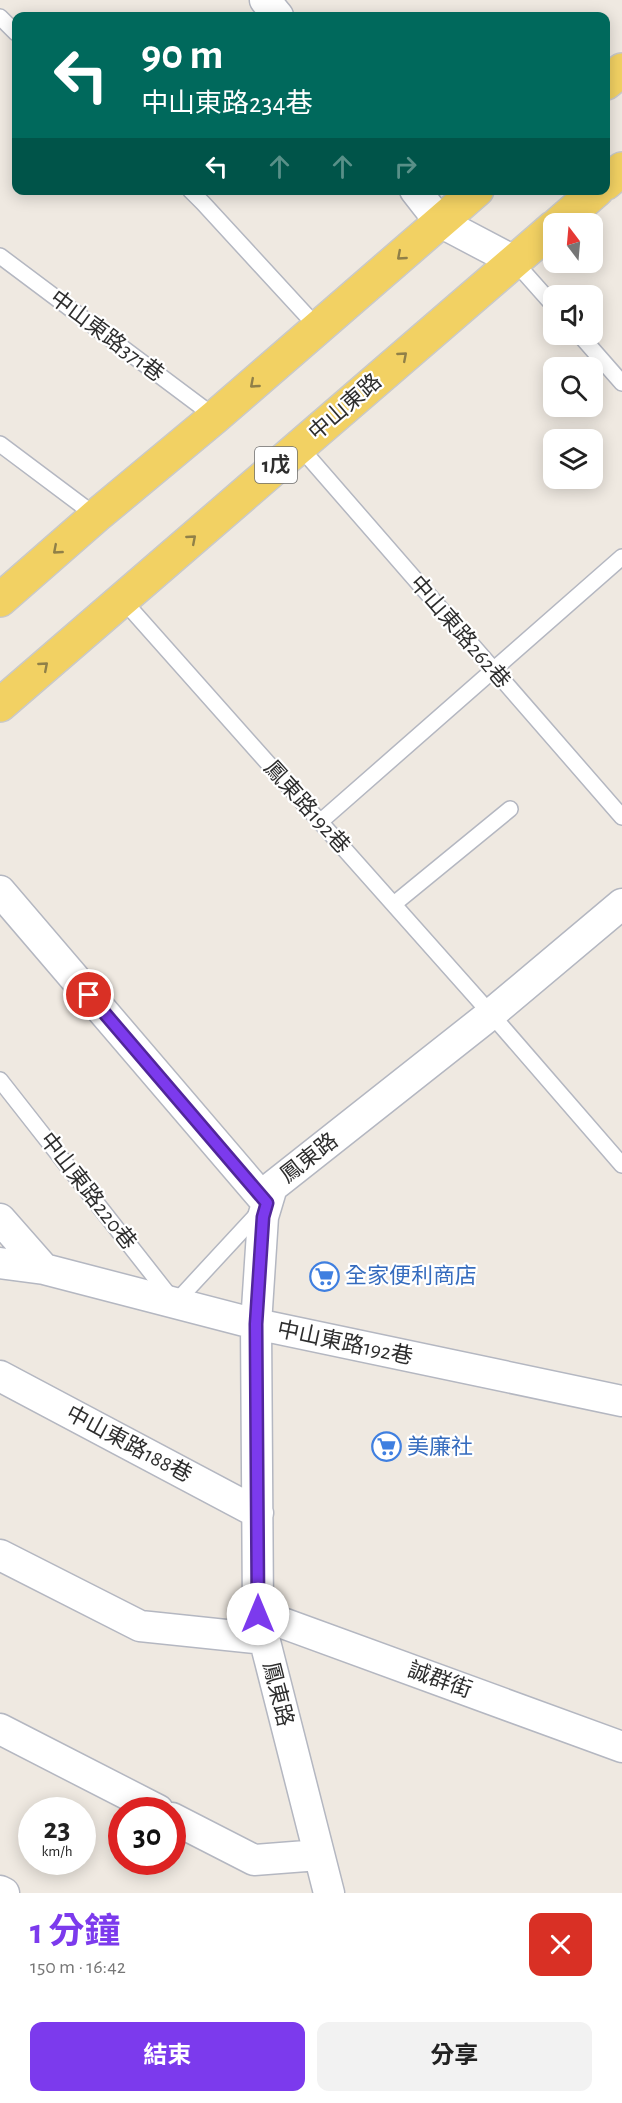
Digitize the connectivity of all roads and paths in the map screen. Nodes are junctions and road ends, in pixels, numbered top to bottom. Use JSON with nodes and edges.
{"nodes":[{"id":1,"x":265,"y":0,"type":"edge"},
{"id":2,"x":275,"y":12,"type":"edge"},
{"id":3,"x":0,"y":18,"type":"edge"},
{"id":4,"x":12,"y":29,"type":"edge"},
{"id":5,"x":622,"y":70,"type":"edge"},
{"id":6,"x":610,"y":80,"type":"edge"},
{"id":7,"x":622,"y":170,"type":"edge"},
{"id":8,"x":610,"y":180,"type":"edge"},
{"id":9,"x":195,"y":195,"type":"edge"},
{"id":10,"x":419,"y":195,"type":"edge"},
{"id":11,"x":471,"y":195,"type":"edge"},
{"id":12,"x":591,"y":195,"type":"edge"},
{"id":13,"x":571,"y":213,"type":"edge"},
{"id":14,"x":440,"y":222,"type":"junction"},
{"id":15,"x":543,"y":236,"type":"edge"},
{"id":16,"x":0,"y":256,"type":"edge"},
{"id":17,"x":514,"y":261,"type":"junction"},
{"id":18,"x":543,"y":294,"type":"edge"},
{"id":19,"x":318,"y":328,"type":"junction"},
{"id":20,"x":589,"y":345,"type":"edge"},
{"id":21,"x":622,"y":383,"type":"edge"},
{"id":22,"x":215,"y":417,"type":"junction"},
{"id":23,"x":0,"y":444,"type":"edge"},
{"id":24,"x":299,"y":446,"type":"junction"},
{"id":25,"x":96,"y":516,"type":"junction"},
{"id":26,"x":622,"y":557,"type":"edge"},
{"id":27,"x":122,"y":599,"type":"junction"},
{"id":28,"x":0,"y":600,"type":"edge"},
{"id":29,"x":494,"y":670,"type":"junction"},
{"id":30,"x":0,"y":705,"type":"edge"},
{"id":31,"x":510,"y":809,"type":"dead end"},
{"id":32,"x":622,"y":818,"type":"edge"},
{"id":33,"x":320,"y":822,"type":"junction"},
{"id":34,"x":0,"y":891,"type":"edge"},
{"id":35,"x":394,"y":904,"type":"junction"},
{"id":36,"x":622,"y":904,"type":"edge"},
{"id":37,"x":491,"y":1014,"type":"junction"},
{"id":38,"x":0,"y":1080,"type":"edge"},
{"id":39,"x":622,"y":1165,"type":"edge"},
{"id":40,"x":267,"y":1203,"type":"junction"},
{"id":41,"x":0,"y":1219,"type":"edge"},
{"id":42,"x":0,"y":1263,"type":"edge"},
{"id":43,"x":44,"y":1269,"type":"junction"},
{"id":44,"x":176,"y":1303,"type":"junction"},
{"id":45,"x":256,"y":1324,"type":"junction"},
{"id":46,"x":0,"y":1376,"type":"edge"},
{"id":47,"x":622,"y":1401,"type":"edge"},
{"id":48,"x":258,"y":1513,"type":"junction"},
{"id":49,"x":0,"y":1555,"type":"edge"},
{"id":50,"x":261,"y":1626,"type":"junction"},
{"id":51,"x":0,"y":1729,"type":"edge"},
{"id":52,"x":622,"y":1747,"type":"edge"},
{"id":53,"x":133,"y":1797,"type":"edge"},
{"id":54,"x":186,"y":1825,"type":"edge"},
{"id":55,"x":319,"y":1855,"type":"junction"},
{"id":56,"x":0,"y":1891,"type":"edge"},
{"id":57,"x":4,"y":1893,"type":"edge"},
{"id":58,"x":329,"y":1893,"type":"edge"}],
"edges":[{"from":1,"to":2,"type":"street"},
{"from":3,"to":4,"type":"lane"},
{"from":5,"to":6,"type":"main road"},
{"from":7,"to":8,"type":"main road"},
{"from":9,"to":19,"type":"lane"},
{"from":10,"to":14,"type":"street"},
{"from":11,"to":14,"type":"main road"},
{"from":12,"to":13,"type":"main road"},
{"from":14,"to":17,"type":"street"},
{"from":14,"to":19,"type":"main road","one_way":true},
{"from":15,"to":17,"type":"main road","name":"中山東路","number":"1戊"},
{"from":16,"to":22,"type":"lane","name":"中山東路371巷"},
{"from":17,"to":18,"type":"lane"},
{"from":24,"to":17,"type":"main road","name":"中山東路","number":"1戊","one_way":true},
{"from":19,"to":22,"type":"main road","one_way":true},
{"from":20,"to":21,"type":"lane"},
{"from":22,"to":25,"type":"main road"},
{"from":23,"to":25,"type":"lane"},
{"from":27,"to":24,"type":"main road","name":"中山東路","number":"1戊","one_way":true},
{"from":24,"to":29,"type":"lane","name":"中山東路262巷"},
{"from":25,"to":28,"type":"main road","one_way":true},
{"from":26,"to":29,"type":"lane"},
{"from":30,"to":27,"type":"main road","name":"中山東路","number":"1戊","one_way":true},
{"from":27,"to":33,"type":"lane","name":"鳳東路192巷"},
{"from":29,"to":32,"type":"lane","name":"中山東路262巷"},
{"from":29,"to":33,"type":"lane"},
{"from":31,"to":35,"type":"lane"},
{"from":33,"to":35,"type":"lane","name":"鳳東路192巷"},
{"from":34,"to":40,"type":"street"},
{"from":35,"to":37,"type":"lane","name":"鳳東路192巷"},
{"from":36,"to":37,"type":"street","name":"鳳東路"},
{"from":37,"to":39,"type":"lane","name":"鳳東路192巷"},
{"from":37,"to":40,"type":"street","name":"鳳東路"},
{"from":38,"to":44,"type":"lane","name":"中山東路220巷"},
{"from":40,"to":44,"type":"lane"},
{"from":40,"to":45,"type":"street","name":"鳳東路"},
{"from":41,"to":43,"type":"street"},
{"from":42,"to":43,"type":"street","name":"中山東路192巷"},
{"from":43,"to":44,"type":"street","name":"中山東路192巷"},
{"from":44,"to":45,"type":"street","name":"中山東路192巷"},
{"from":45,"to":47,"type":"street","name":"中山東路192巷"},
{"from":45,"to":48,"type":"street","name":"鳳東路"},
{"from":46,"to":48,"type":"street","name":"中山東路188巷"},
{"from":48,"to":50,"type":"street","name":"鳳東路"},
{"from":49,"to":50,"type":"street","name":"誠群街"},
{"from":50,"to":52,"type":"street","name":"誠群街"},
{"from":50,"to":55,"type":"street","name":"鳳東路"},
{"from":51,"to":53,"type":"street"},
{"from":54,"to":55,"type":"street"},
{"from":55,"to":58,"type":"street","name":"鳳東路"},
{"from":56,"to":57,"type":"street"}]}
